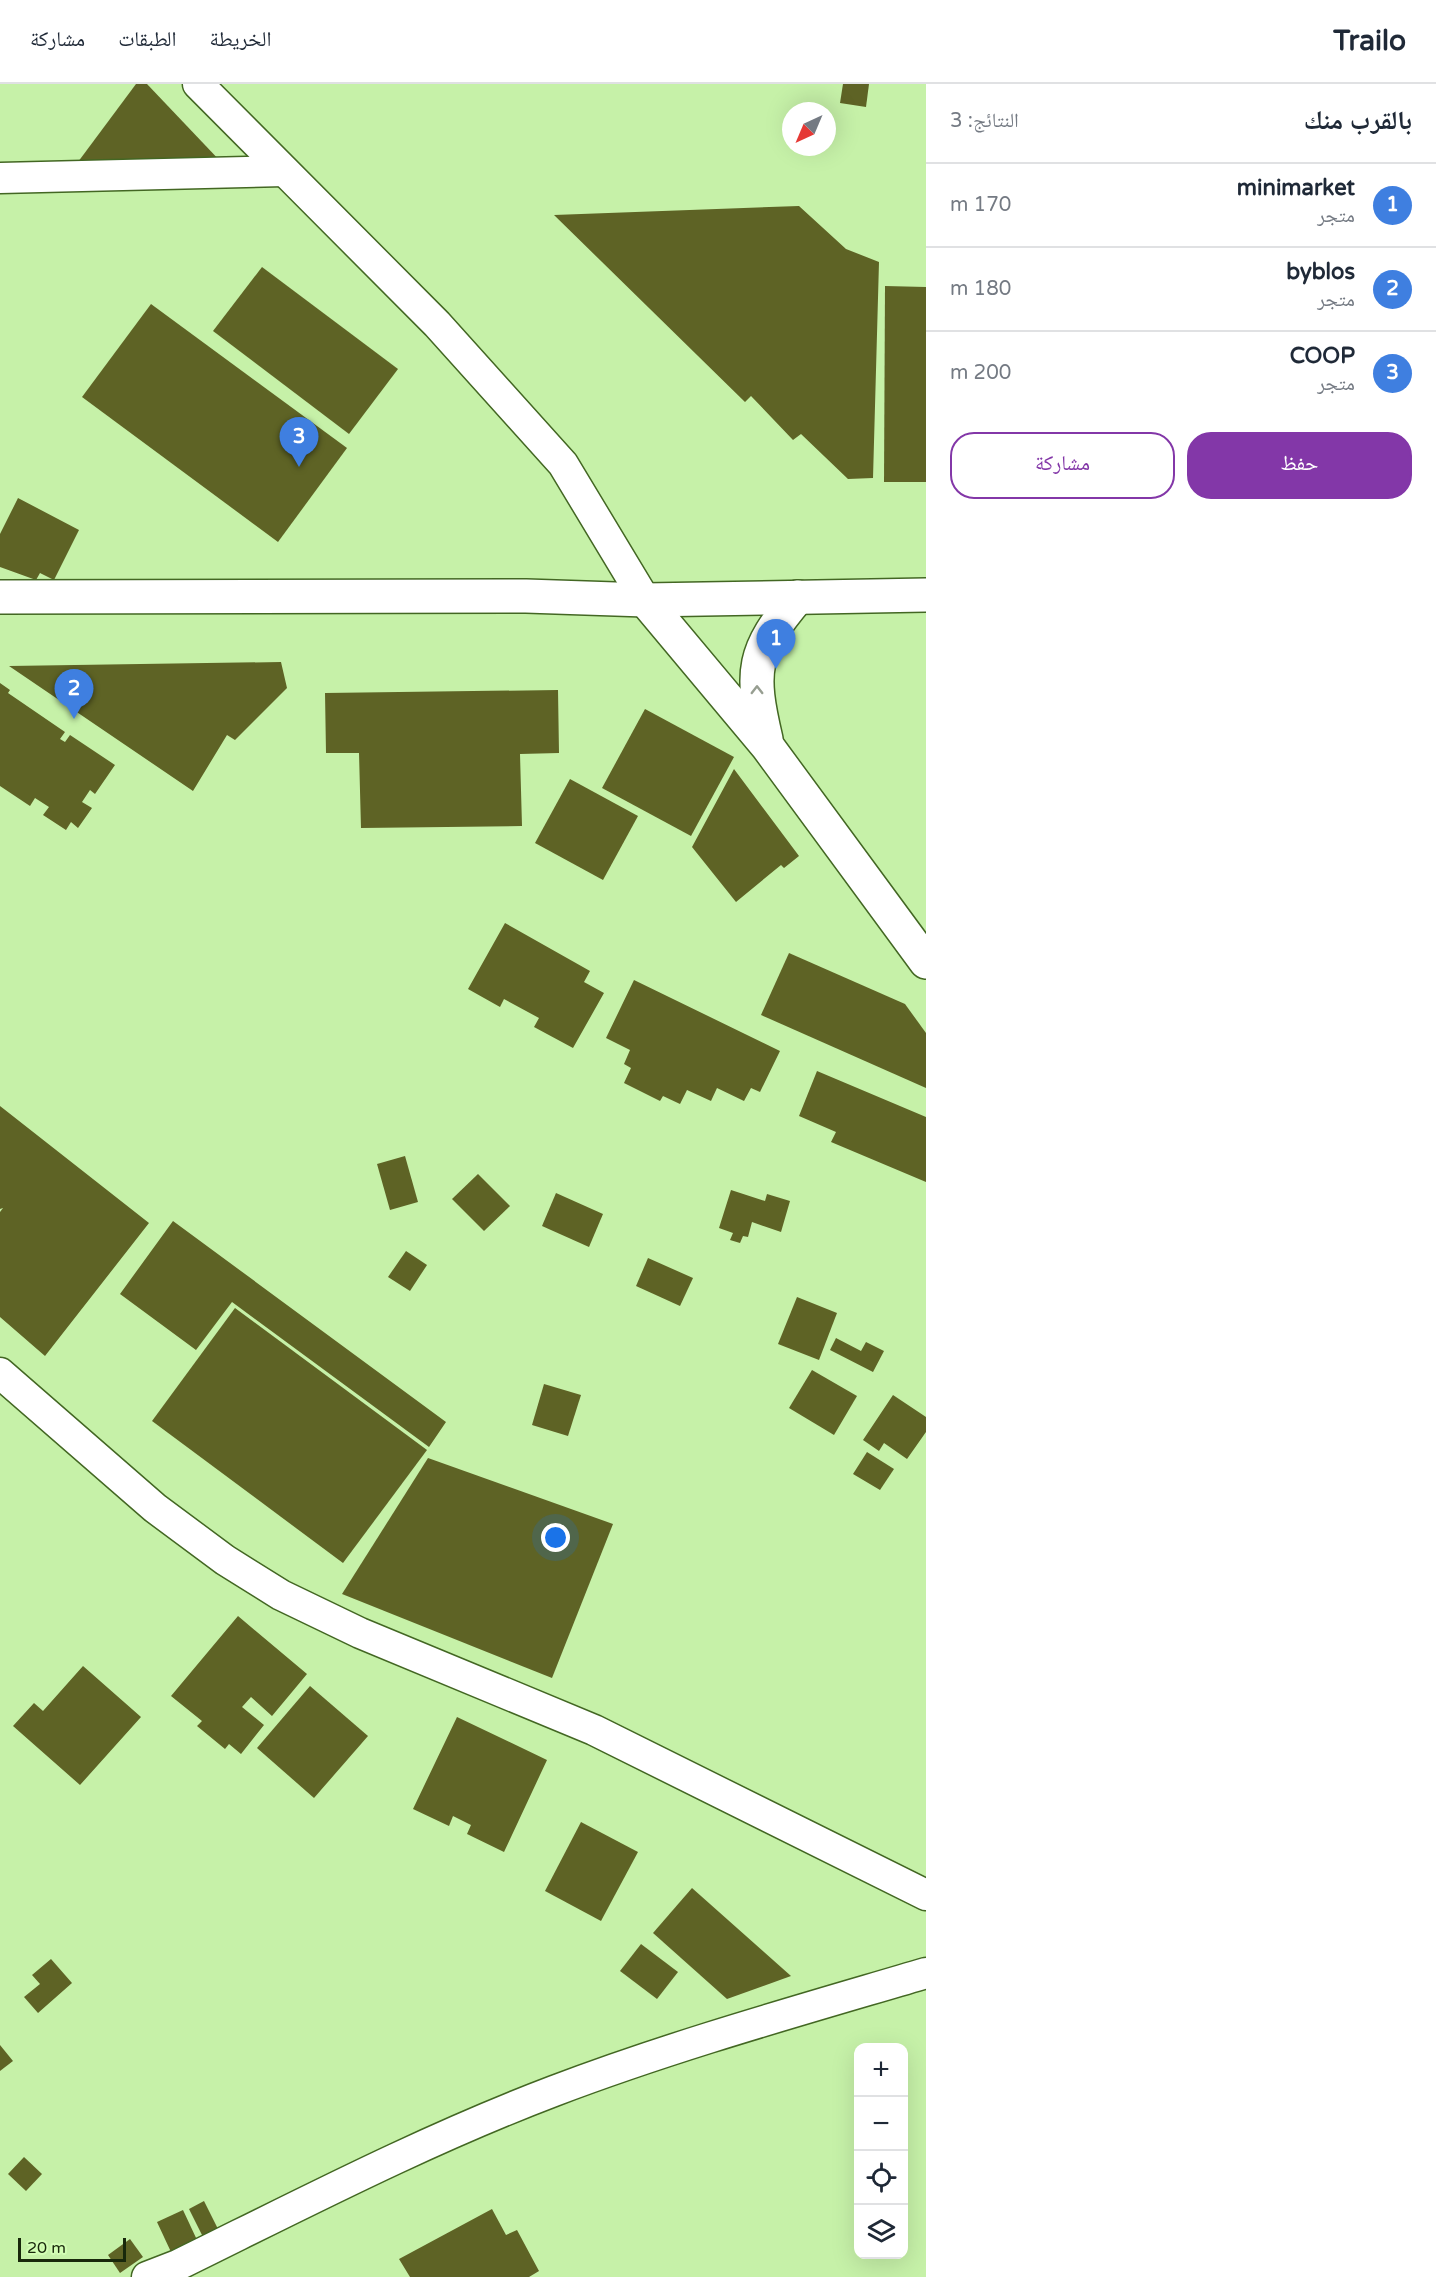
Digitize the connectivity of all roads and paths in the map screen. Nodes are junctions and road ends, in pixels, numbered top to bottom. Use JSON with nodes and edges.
{"nodes":[{"id":1,"x":198,"y":84,"type":"edge"},
{"id":2,"x":284,"y":171,"type":"junction"},
{"id":3,"x":0,"y":178,"type":"edge"},
{"id":4,"x":926,"y":595,"type":"edge"},
{"id":5,"x":0,"y":597,"type":"edge"},
{"id":6,"x":798,"y":597,"type":"junction"},
{"id":7,"x":645,"y":600,"type":"junction"},
{"id":8,"x":768,"y":747,"type":"junction"},
{"id":9,"x":926,"y":962,"type":"edge"},
{"id":10,"x":0,"y":1373,"type":"edge"},
{"id":11,"x":926,"y":1895,"type":"edge"},
{"id":12,"x":926,"y":1973,"type":"edge"},
{"id":13,"x":181,"y":2271,"type":"edge"},
{"id":14,"x":147,"y":2277,"type":"edge"}],
"edges":[{"from":1,"to":2,"type":"street"},
{"from":2,"to":3,"type":"street"},
{"from":2,"to":7,"type":"street"},
{"from":4,"to":6,"type":"main road"},
{"from":5,"to":7,"type":"main road"},
{"from":6,"to":7,"type":"main road"},
{"from":8,"to":6,"type":"main road","one_way":true},
{"from":7,"to":8,"type":"main road"},
{"from":8,"to":9,"type":"main road"},
{"from":10,"to":11,"type":"street"},
{"from":12,"to":13,"type":"street"},
{"from":13,"to":14,"type":"street"}]}
